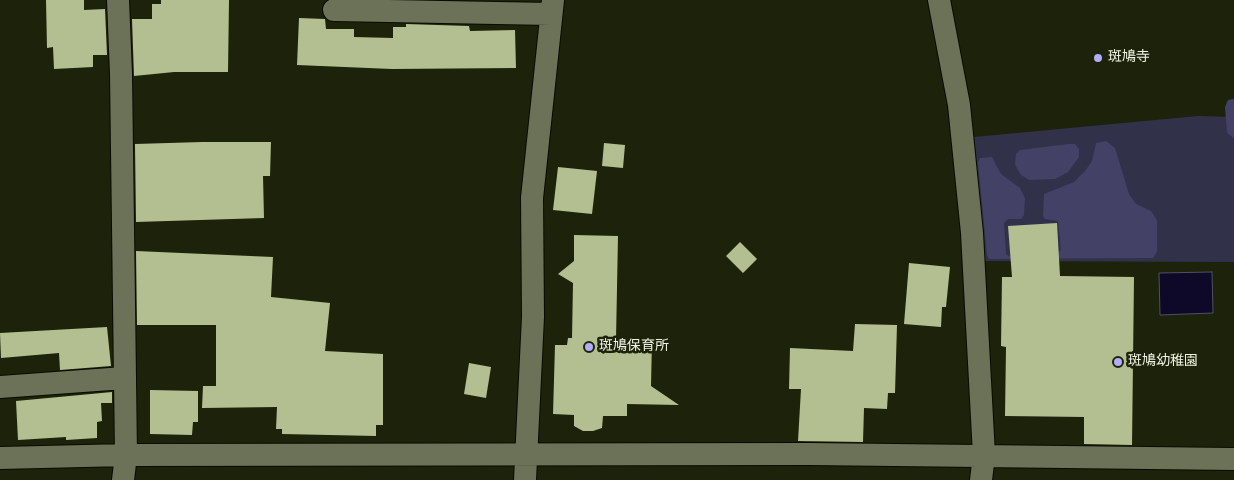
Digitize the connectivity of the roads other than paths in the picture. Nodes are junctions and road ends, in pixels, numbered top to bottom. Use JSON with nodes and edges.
{"nodes":[{"id":1,"x":118,"y":0,"type":"edge"},
{"id":2,"x":938,"y":0,"type":"edge"},
{"id":3,"x":552,"y":7,"type":"edge"},
{"id":4,"x":334,"y":10,"type":"dead end"},
{"id":5,"x":124,"y":378,"type":"junction"},
{"id":6,"x":0,"y":387,"type":"edge"},
{"id":7,"x":126,"y":455,"type":"junction"},
{"id":8,"x":526,"y":455,"type":"junction"},
{"id":9,"x":984,"y":455,"type":"junction"},
{"id":10,"x":0,"y":458,"type":"edge"},
{"id":11,"x":1234,"y":459,"type":"edge"},
{"id":12,"x":123,"y":480,"type":"edge"},
{"id":13,"x":525,"y":480,"type":"edge"},
{"id":14,"x":981,"y":480,"type":"edge"}],
"edges":[{"from":1,"to":5,"type":"street"},
{"from":2,"to":9,"type":"street"},
{"from":3,"to":4,"type":"street"},
{"from":3,"to":8,"type":"street"},
{"from":5,"to":6,"type":"street"},
{"from":5,"to":7,"type":"street"},
{"from":7,"to":8,"type":"street"},
{"from":7,"to":10,"type":"street"},
{"from":7,"to":12,"type":"street"},
{"from":8,"to":9,"type":"street"},
{"from":8,"to":13,"type":"street"},
{"from":9,"to":11,"type":"street"},
{"from":9,"to":14,"type":"street"}]}
